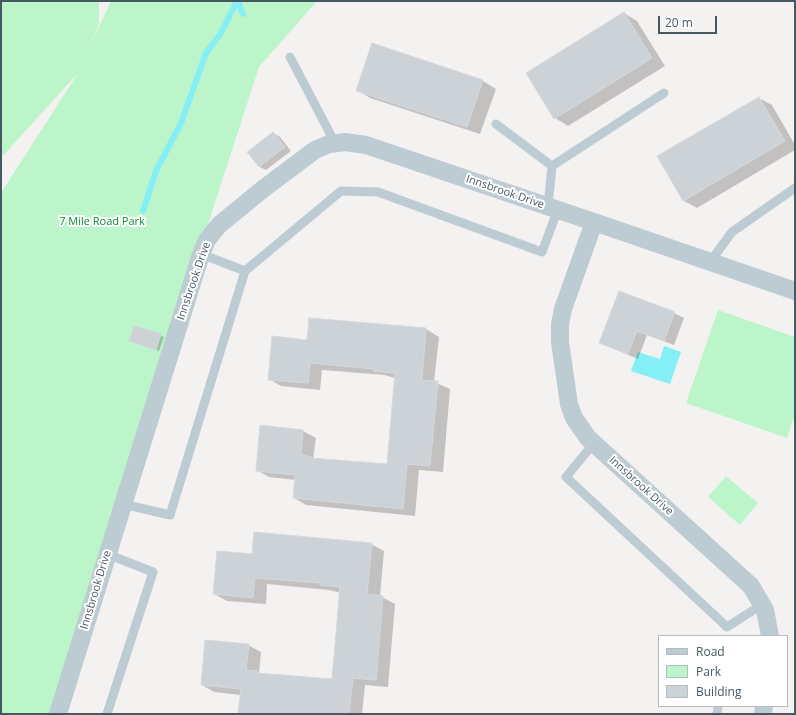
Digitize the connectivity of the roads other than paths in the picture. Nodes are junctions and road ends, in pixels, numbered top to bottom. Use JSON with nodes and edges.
{"nodes":[{"id":1,"x":290,"y":57,"type":"dead end"},
{"id":2,"x":664,"y":93,"type":"dead end"},
{"id":3,"x":496,"y":124,"type":"dead end"},
{"id":4,"x":334,"y":143,"type":"junction"},
{"id":5,"x":552,"y":166,"type":"junction"},
{"id":6,"x":795,"y":188,"type":"edge"},
{"id":7,"x":553,"y":208,"type":"junction"},
{"id":8,"x":594,"y":222,"type":"junction"},
{"id":9,"x":201,"y":254,"type":"junction"},
{"id":10,"x":710,"y":262,"type":"junction"},
{"id":11,"x":245,"y":271,"type":"junction"},
{"id":12,"x":795,"y":291,"type":"edge"},
{"id":13,"x":594,"y":443,"type":"junction"},
{"id":14,"x":123,"y":504,"type":"junction"},
{"id":15,"x":107,"y":554,"type":"junction"},
{"id":16,"x":763,"y":604,"type":"junction"},
{"id":17,"x":727,"y":631,"type":"edge"},
{"id":18,"x":770,"y":635,"type":"edge"},
{"id":19,"x":58,"y":714,"type":"edge"},
{"id":20,"x":107,"y":714,"type":"edge"}],
"edges":[{"from":1,"to":4,"type":"lane"},
{"from":2,"to":5,"type":"lane"},
{"from":3,"to":5,"type":"lane"},
{"from":4,"to":7,"type":"street","name":"Innsbrook Drive"},
{"from":4,"to":9,"type":"street","name":"Innsbrook Drive"},
{"from":5,"to":7,"type":"lane"},
{"from":6,"to":10,"type":"lane"},
{"from":7,"to":8,"type":"street","name":"Innsbrook Drive"},
{"from":7,"to":11,"type":"lane"},
{"from":8,"to":10,"type":"street","name":"Innsbrook Drive"},
{"from":8,"to":13,"type":"street","name":"Innsbrook Drive"},
{"from":9,"to":11,"type":"lane"},
{"from":9,"to":14,"type":"street","name":"Innsbrook Drive"},
{"from":10,"to":12,"type":"street","name":"Innsbrook Drive"},
{"from":11,"to":14,"type":"lane"},
{"from":13,"to":16,"type":"street","name":"Innsbrook Drive"},
{"from":13,"to":17,"type":"lane"},
{"from":14,"to":15,"type":"street","name":"Innsbrook Drive"},
{"from":15,"to":19,"type":"street","name":"Innsbrook Drive"},
{"from":15,"to":20,"type":"lane"},
{"from":16,"to":17,"type":"lane"},
{"from":16,"to":18,"type":"street","name":"Innsbrook Drive"}]}
